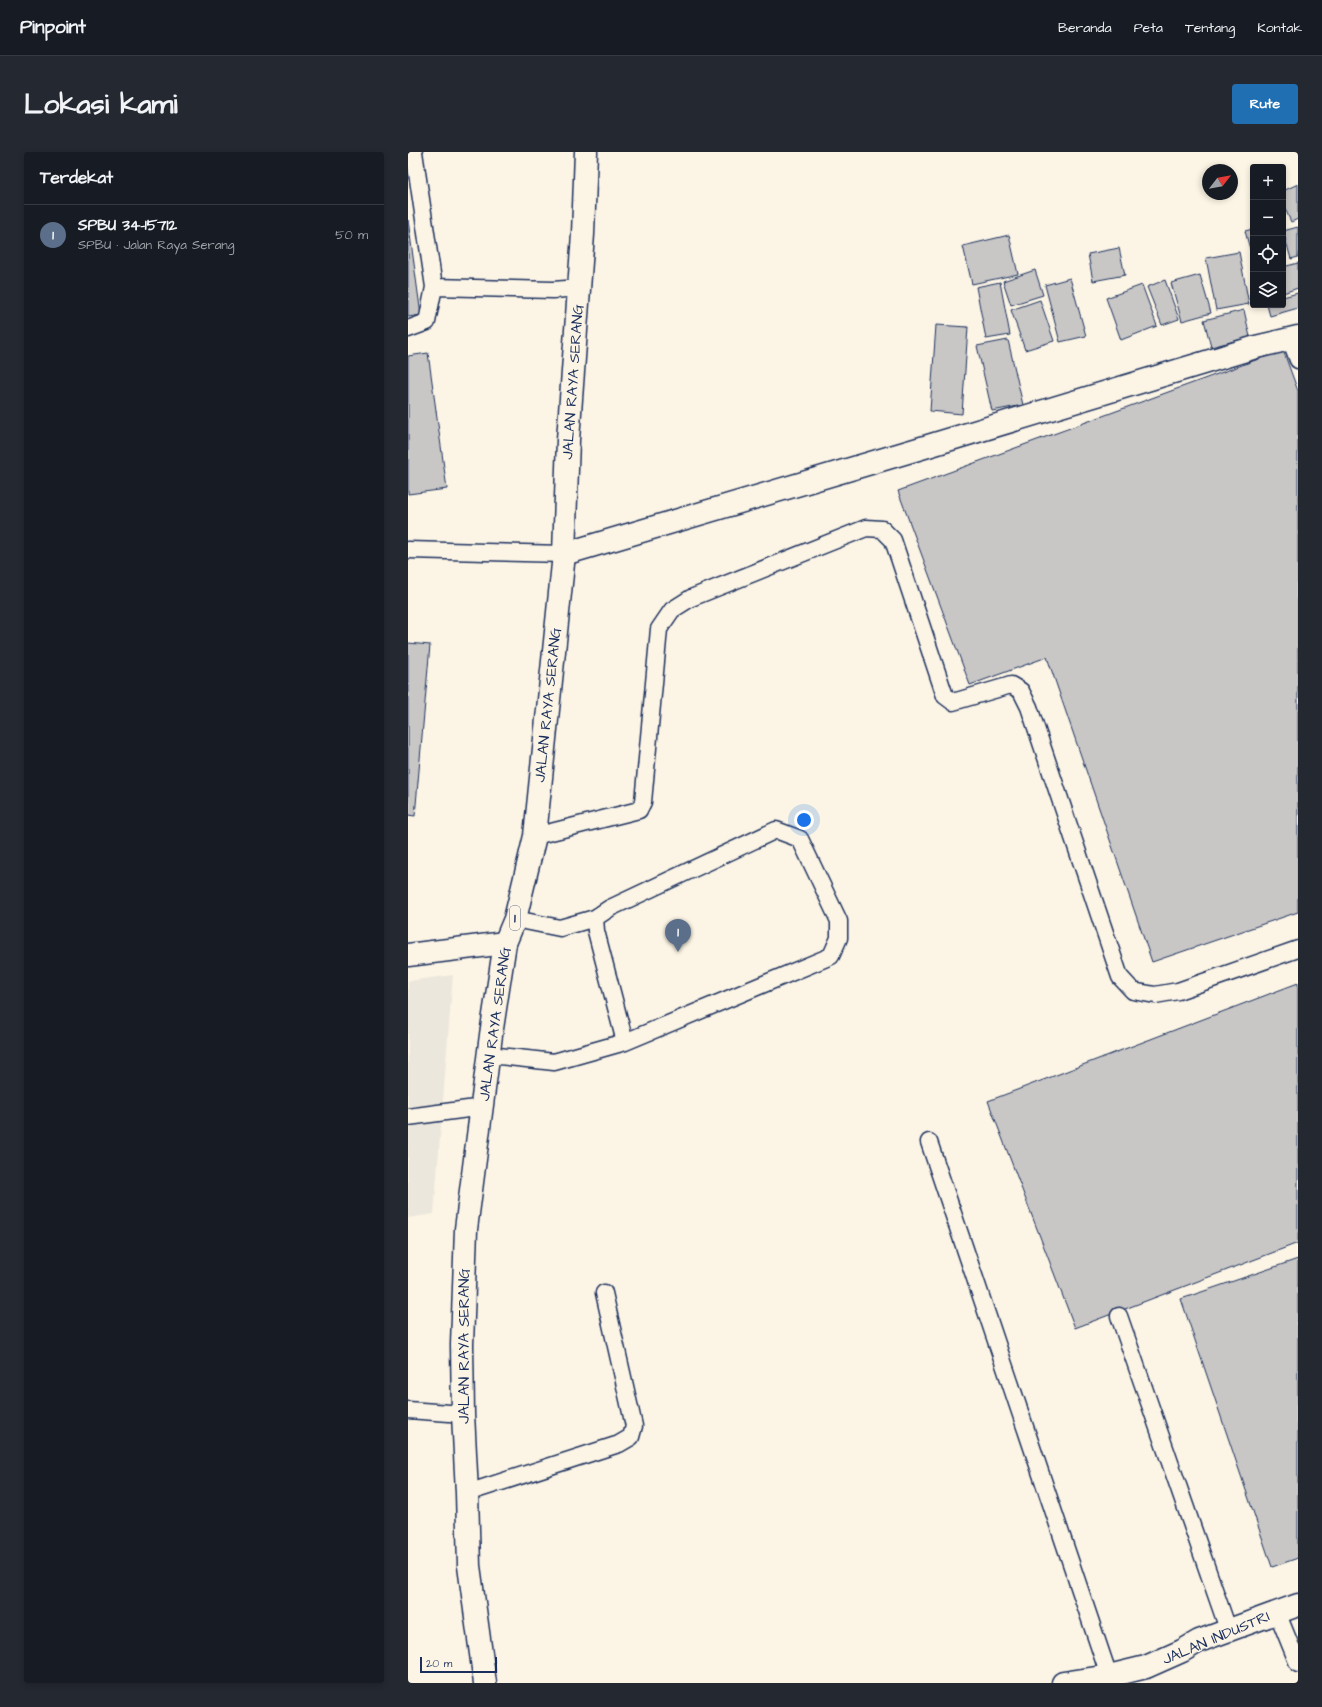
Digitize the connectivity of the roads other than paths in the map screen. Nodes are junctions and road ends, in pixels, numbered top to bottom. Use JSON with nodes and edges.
{"nodes":[{"id":1,"x":414,"y":152,"type":"edge"},
{"id":2,"x":586,"y":152,"type":"edge"},
{"id":3,"x":434,"y":288,"type":"junction"},
{"id":4,"x":580,"y":288,"type":"junction"},
{"id":5,"x":408,"y":329,"type":"edge"},
{"id":6,"x":1294,"y":338,"type":"edge"},
{"id":7,"x":1298,"y":360,"type":"edge"},
{"id":8,"x":408,"y":550,"type":"edge"},
{"id":9,"x":564,"y":554,"type":"junction"},
{"id":10,"x":535,"y":836,"type":"junction"},
{"id":11,"x":595,"y":918,"type":"junction"},
{"id":12,"x":515,"y":919,"type":"junction"},
{"id":13,"x":506,"y":944,"type":"junction"},
{"id":14,"x":1298,"y":949,"type":"edge"},
{"id":15,"x":408,"y":955,"type":"edge"},
{"id":16,"x":625,"y":1042,"type":"junction"},
{"id":17,"x":490,"y":1055,"type":"junction"},
{"id":18,"x":483,"y":1107,"type":"junction"},
{"id":19,"x":408,"y":1117,"type":"edge"},
{"id":20,"x":929,"y":1142,"type":"dead end"},
{"id":21,"x":604,"y":1293,"type":"dead end"},
{"id":22,"x":1119,"y":1316,"type":"dead end"},
{"id":23,"x":408,"y":1410,"type":"edge"},
{"id":24,"x":463,"y":1414,"type":"junction"},
{"id":25,"x":467,"y":1493,"type":"junction"},
{"id":26,"x":1298,"y":1605,"type":"edge"},
{"id":27,"x":1277,"y":1612,"type":"junction"},
{"id":28,"x":1228,"y":1629,"type":"junction"},
{"id":29,"x":1298,"y":1664,"type":"edge"},
{"id":30,"x":1109,"y":1676,"type":"junction"},
{"id":31,"x":485,"y":1683,"type":"edge"},
{"id":32,"x":1063,"y":1683,"type":"edge"}],
"edges":[{"from":1,"to":3,"type":"lane"},
{"from":2,"to":4,"type":"main road","name":"JALAN RAYA SERANG","number":"1"},
{"from":3,"to":4,"type":"lane"},
{"from":3,"to":5,"type":"lane"},
{"from":4,"to":9,"type":"main road","name":"JALAN RAYA SERANG","number":"1"},
{"from":6,"to":7,"type":"lane"},
{"from":6,"to":9,"type":"main road"},
{"from":8,"to":9,"type":"lane"},
{"from":9,"to":10,"type":"main road","name":"JALAN RAYA SERANG","number":"1"},
{"from":10,"to":12,"type":"main road","name":"JALAN RAYA SERANG","number":"1"},
{"from":10,"to":14,"type":"lane"},
{"from":11,"to":12,"type":"lane"},
{"from":11,"to":16,"type":"lane"},
{"from":11,"to":16,"type":"lane"},
{"from":12,"to":13,"type":"main road","name":"JALAN RAYA SERANG","number":"1"},
{"from":13,"to":15,"type":"main road"},
{"from":13,"to":17,"type":"main road","name":"JALAN RAYA SERANG","number":"1"},
{"from":16,"to":17,"type":"lane"},
{"from":17,"to":18,"type":"main road","name":"JALAN RAYA SERANG","number":"1"},
{"from":18,"to":19,"type":"lane"},
{"from":18,"to":24,"type":"main road","name":"JALAN RAYA SERANG","number":"1"},
{"from":20,"to":30,"type":"lane"},
{"from":21,"to":25,"type":"lane"},
{"from":22,"to":28,"type":"lane"},
{"from":23,"to":24,"type":"lane"},
{"from":24,"to":25,"type":"main road","name":"JALAN RAYA SERANG","number":"1"},
{"from":25,"to":31,"type":"main road","name":"JALAN RAYA SERANG","number":"1"},
{"from":26,"to":27,"type":"main road","name":"JALAN INDUSTRI"},
{"from":27,"to":28,"type":"main road","name":"JALAN INDUSTRI"},
{"from":27,"to":29,"type":"lane"},
{"from":28,"to":30,"type":"main road","name":"JALAN INDUSTRI"},
{"from":30,"to":32,"type":"main road","name":"JALAN INDUSTRI"}]}
